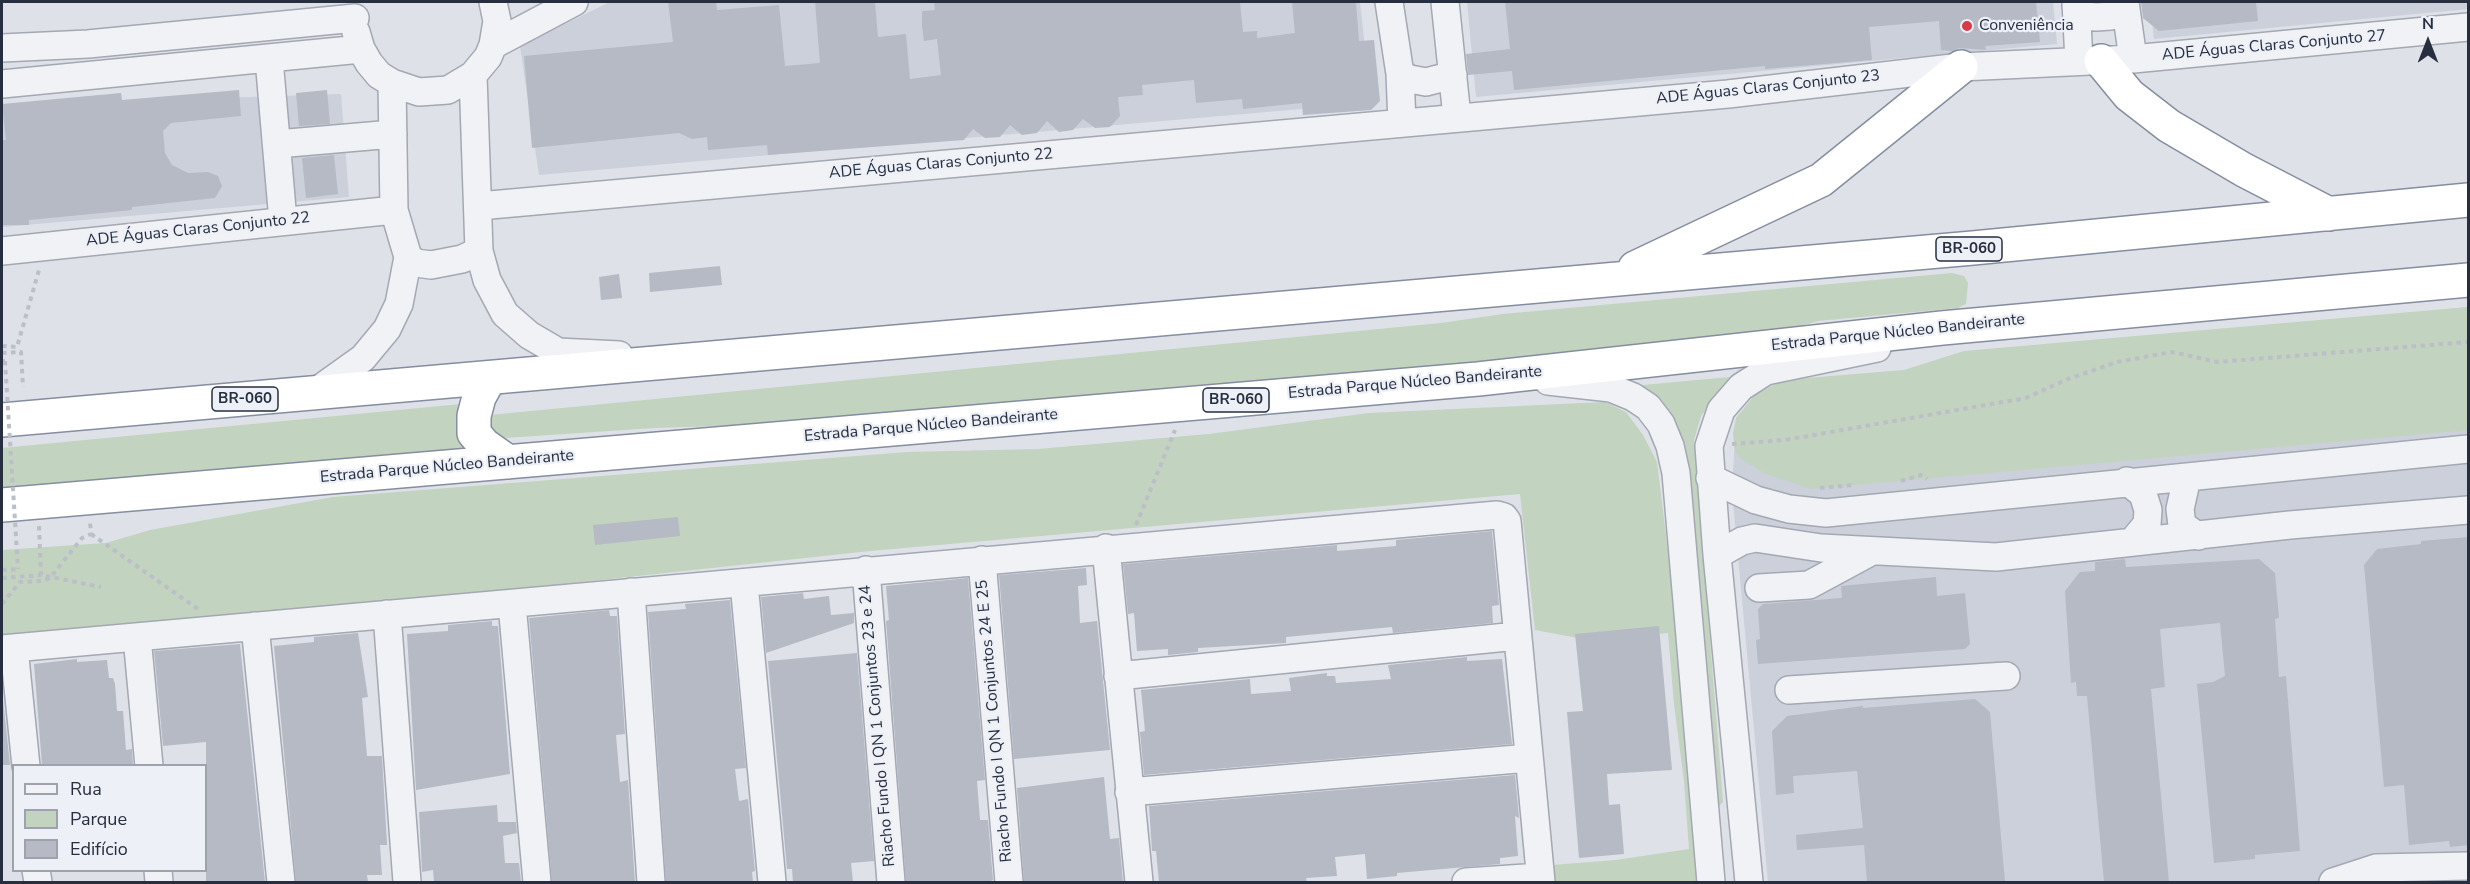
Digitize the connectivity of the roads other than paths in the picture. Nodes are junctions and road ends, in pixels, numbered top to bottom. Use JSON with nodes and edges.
{"nodes":[{"id":1,"x":494,"y":2,"type":"edge"},
{"id":2,"x":574,"y":2,"type":"edge"},
{"id":3,"x":1389,"y":2,"type":"edge"},
{"id":4,"x":1445,"y":2,"type":"edge"},
{"id":5,"x":2076,"y":4,"type":"edge"},
{"id":6,"x":2125,"y":4,"type":"edge"},
{"id":7,"x":352,"y":7,"type":"edge"},
{"id":8,"x":2469,"y":27,"type":"edge"},
{"id":9,"x":493,"y":45,"type":"junction"},
{"id":10,"x":2,"y":48,"type":"edge"},
{"id":11,"x":361,"y":50,"type":"junction"},
{"id":12,"x":269,"y":59,"type":"junction"},
{"id":13,"x":2133,"y":59,"type":"junction"},
{"id":14,"x":2090,"y":61,"type":"junction"},
{"id":15,"x":1960,"y":67,"type":"junction"},
{"id":16,"x":1400,"y":74,"type":"junction"},
{"id":17,"x":473,"y":75,"type":"junction"},
{"id":18,"x":1453,"y":75,"type":"junction"},
{"id":19,"x":392,"y":83,"type":"junction"},
{"id":20,"x":2,"y":84,"type":"edge"},
{"id":21,"x":1457,"y":117,"type":"junction"},
{"id":22,"x":1402,"y":123,"type":"junction"},
{"id":23,"x":393,"y":134,"type":"junction"},
{"id":24,"x":277,"y":144,"type":"junction"},
{"id":25,"x":2469,"y":200,"type":"edge"},
{"id":26,"x":479,"y":206,"type":"junction"},
{"id":27,"x":394,"y":210,"type":"junction"},
{"id":28,"x":2330,"y":214,"type":"junction"},
{"id":29,"x":283,"y":221,"type":"junction"},
{"id":30,"x":2,"y":251,"type":"edge"},
{"id":31,"x":479,"y":251,"type":"junction"},
{"id":32,"x":408,"y":257,"type":"junction"},
{"id":33,"x":1612,"y":278,"type":"junction"},
{"id":34,"x":2469,"y":280,"type":"edge"},
{"id":35,"x":1942,"y":328,"type":"junction"},
{"id":36,"x":707,"y":360,"type":"junction"},
{"id":37,"x":489,"y":379,"type":"junction"},
{"id":38,"x":1478,"y":379,"type":"junction"},
{"id":39,"x":314,"y":393,"type":"junction"},
{"id":40,"x":2,"y":420,"type":"edge"},
{"id":41,"x":2469,"y":449,"type":"edge"},
{"id":42,"x":508,"y":462,"type":"junction"},
{"id":43,"x":1710,"y":478,"type":"junction"},
{"id":44,"x":2187,"y":478,"type":"junction"},
{"id":45,"x":2127,"y":481,"type":"junction"},
{"id":46,"x":2,"y":505,"type":"edge"},
{"id":47,"x":2469,"y":510,"type":"edge"},
{"id":48,"x":1826,"y":513,"type":"junction"},
{"id":49,"x":2198,"y":536,"type":"junction"},
{"id":50,"x":2132,"y":542,"type":"junction"},
{"id":51,"x":1117,"y":547,"type":"junction"},
{"id":52,"x":1821,"y":548,"type":"junction"},
{"id":53,"x":1872,"y":551,"type":"junction"},
{"id":54,"x":1717,"y":555,"type":"junction"},
{"id":55,"x":982,"y":560,"type":"junction"},
{"id":56,"x":866,"y":570,"type":"junction"},
{"id":57,"x":744,"y":583,"type":"junction"},
{"id":58,"x":1759,"y":588,"type":"dead end"},
{"id":59,"x":631,"y":592,"type":"junction"},
{"id":60,"x":512,"y":604,"type":"junction"},
{"id":61,"x":387,"y":614,"type":"junction"},
{"id":62,"x":255,"y":626,"type":"junction"},
{"id":63,"x":1517,"y":636,"type":"junction"},
{"id":64,"x":137,"y":637,"type":"junction"},
{"id":65,"x":8,"y":649,"type":"edge"},
{"id":66,"x":1118,"y":676,"type":"junction"},
{"id":67,"x":2006,"y":676,"type":"dead end"},
{"id":68,"x":1789,"y":690,"type":"dead end"},
{"id":69,"x":1529,"y":758,"type":"junction"},
{"id":70,"x":26,"y":764,"type":"edge"},
{"id":71,"x":148,"y":764,"type":"edge"},
{"id":72,"x":1129,"y":792,"type":"junction"},
{"id":73,"x":1741,"y":801,"type":"junction"},
{"id":74,"x":1705,"y":812,"type":"junction"},
{"id":75,"x":2469,"y":866,"type":"edge"},
{"id":76,"x":1748,"y":872,"type":"edge"},
{"id":77,"x":1710,"y":874,"type":"edge"},
{"id":78,"x":1541,"y":880,"type":"edge"},
{"id":79,"x":281,"y":882,"type":"edge"},
{"id":80,"x":407,"y":882,"type":"edge"},
{"id":81,"x":537,"y":882,"type":"edge"},
{"id":82,"x":651,"y":882,"type":"edge"},
{"id":83,"x":772,"y":882,"type":"edge"},
{"id":84,"x":891,"y":882,"type":"edge"},
{"id":85,"x":1008,"y":882,"type":"edge"},
{"id":86,"x":1139,"y":882,"type":"edge"},
{"id":87,"x":1466,"y":882,"type":"edge"},
{"id":88,"x":2333,"y":882,"type":"edge"}],
"edges":[{"from":1,"to":9,"type":"street"},
{"from":2,"to":9,"type":"street"},
{"from":3,"to":16,"type":"street"},
{"from":4,"to":18,"type":"street"},
{"from":5,"to":6,"type":"street"},
{"from":5,"to":14,"type":"street"},
{"from":6,"to":13,"type":"street"},
{"from":7,"to":10,"type":"street"},
{"from":7,"to":11,"type":"street"},
{"from":8,"to":13,"type":"street","name":"ADE Águas Claras Conjunto 27"},
{"from":9,"to":17,"type":"street"},
{"from":11,"to":12,"type":"street"},
{"from":11,"to":19,"type":"street"},
{"from":12,"to":20,"type":"street"},
{"from":12,"to":24,"type":"street"},
{"from":13,"to":14,"type":"street","name":"ADE Águas Claras Conjunto 27"},
{"from":14,"to":15,"type":"street","name":"ADE Águas Claras Conjunto 23"},
{"from":14,"to":28,"type":"highway"},
{"from":15,"to":21,"type":"street","name":"ADE Águas Claras Conjunto 23"},
{"from":15,"to":33,"type":"highway"},
{"from":16,"to":18,"type":"street"},
{"from":16,"to":22,"type":"street"},
{"from":17,"to":19,"type":"street"},
{"from":17,"to":26,"type":"street"},
{"from":18,"to":21,"type":"street"},
{"from":19,"to":23,"type":"street"},
{"from":21,"to":22,"type":"street"},
{"from":22,"to":26,"type":"street","name":"ADE Águas Claras Conjunto 22"},
{"from":23,"to":24,"type":"street"},
{"from":23,"to":27,"type":"street"},
{"from":24,"to":29,"type":"street"},
{"from":25,"to":28,"type":"highway","number":"BR-060"},
{"from":26,"to":31,"type":"street"},
{"from":27,"to":29,"type":"street","name":"ADE Águas Claras Conjunto 22"},
{"from":27,"to":32,"type":"street"},
{"from":28,"to":33,"type":"highway","number":"BR-060"},
{"from":29,"to":30,"type":"street","name":"ADE Águas Claras Conjunto 22"},
{"from":31,"to":32,"type":"street"},
{"from":31,"to":36,"type":"street"},
{"from":32,"to":39,"type":"street"},
{"from":33,"to":36,"type":"highway","number":"BR-060"},
{"from":34,"to":35,"type":"highway","name":"Estrada Parque Núcleo Bandeirante","number":"BR-060"},
{"from":35,"to":38,"type":"highway","name":"Estrada Parque Núcleo Bandeirante","number":"BR-060"},
{"from":35,"to":43,"type":"street"},
{"from":36,"to":37,"type":"highway","number":"BR-060"},
{"from":37,"to":39,"type":"highway","number":"BR-060"},
{"from":37,"to":42,"type":"highway"},
{"from":38,"to":42,"type":"highway","name":"Estrada Parque Núcleo Bandeirante","number":"BR-060"},
{"from":38,"to":74,"type":"street"},
{"from":39,"to":40,"type":"highway","number":"BR-060"},
{"from":41,"to":44,"type":"street"},
{"from":42,"to":46,"type":"highway","name":"Estrada Parque Núcleo Bandeirante","number":"BR-060"},
{"from":43,"to":48,"type":"street"},
{"from":43,"to":54,"type":"street"},
{"from":44,"to":45,"type":"street"},
{"from":44,"to":49,"type":"street"},
{"from":45,"to":48,"type":"street"},
{"from":45,"to":50,"type":"street"},
{"from":47,"to":49,"type":"street"},
{"from":48,"to":52,"type":"street"},
{"from":49,"to":50,"type":"street"},
{"from":50,"to":53,"type":"street"},
{"from":51,"to":55,"type":"street"},
{"from":51,"to":63,"type":"street"},
{"from":51,"to":66,"type":"street"},
{"from":52,"to":53,"type":"street"},
{"from":52,"to":54,"type":"street"},
{"from":53,"to":58,"type":"street"},
{"from":54,"to":73,"type":"street"},
{"from":55,"to":56,"type":"street"},
{"from":55,"to":85,"type":"street","name":"Riacho Fundo I QN 1 Conjuntos 24 E 25"},
{"from":56,"to":57,"type":"street"},
{"from":56,"to":84,"type":"street","name":"Riacho Fundo I QN 1 Conjuntos 23 e 24"},
{"from":57,"to":59,"type":"street"},
{"from":57,"to":83,"type":"street"},
{"from":59,"to":60,"type":"street"},
{"from":59,"to":82,"type":"street"},
{"from":60,"to":61,"type":"street"},
{"from":60,"to":81,"type":"street"},
{"from":61,"to":62,"type":"street"},
{"from":61,"to":80,"type":"street"},
{"from":62,"to":64,"type":"street"},
{"from":62,"to":79,"type":"street"},
{"from":63,"to":66,"type":"street"},
{"from":63,"to":69,"type":"street"},
{"from":64,"to":65,"type":"street"},
{"from":64,"to":71,"type":"street"},
{"from":65,"to":70,"type":"street"},
{"from":66,"to":72,"type":"street"},
{"from":67,"to":68,"type":"street"},
{"from":69,"to":72,"type":"street"},
{"from":69,"to":78,"type":"street"},
{"from":72,"to":86,"type":"street"},
{"from":73,"to":74,"type":"street"},
{"from":73,"to":76,"type":"street"},
{"from":74,"to":77,"type":"street"},
{"from":75,"to":88,"type":"street"},
{"from":76,"to":77,"type":"street"},
{"from":78,"to":87,"type":"street"}]}
